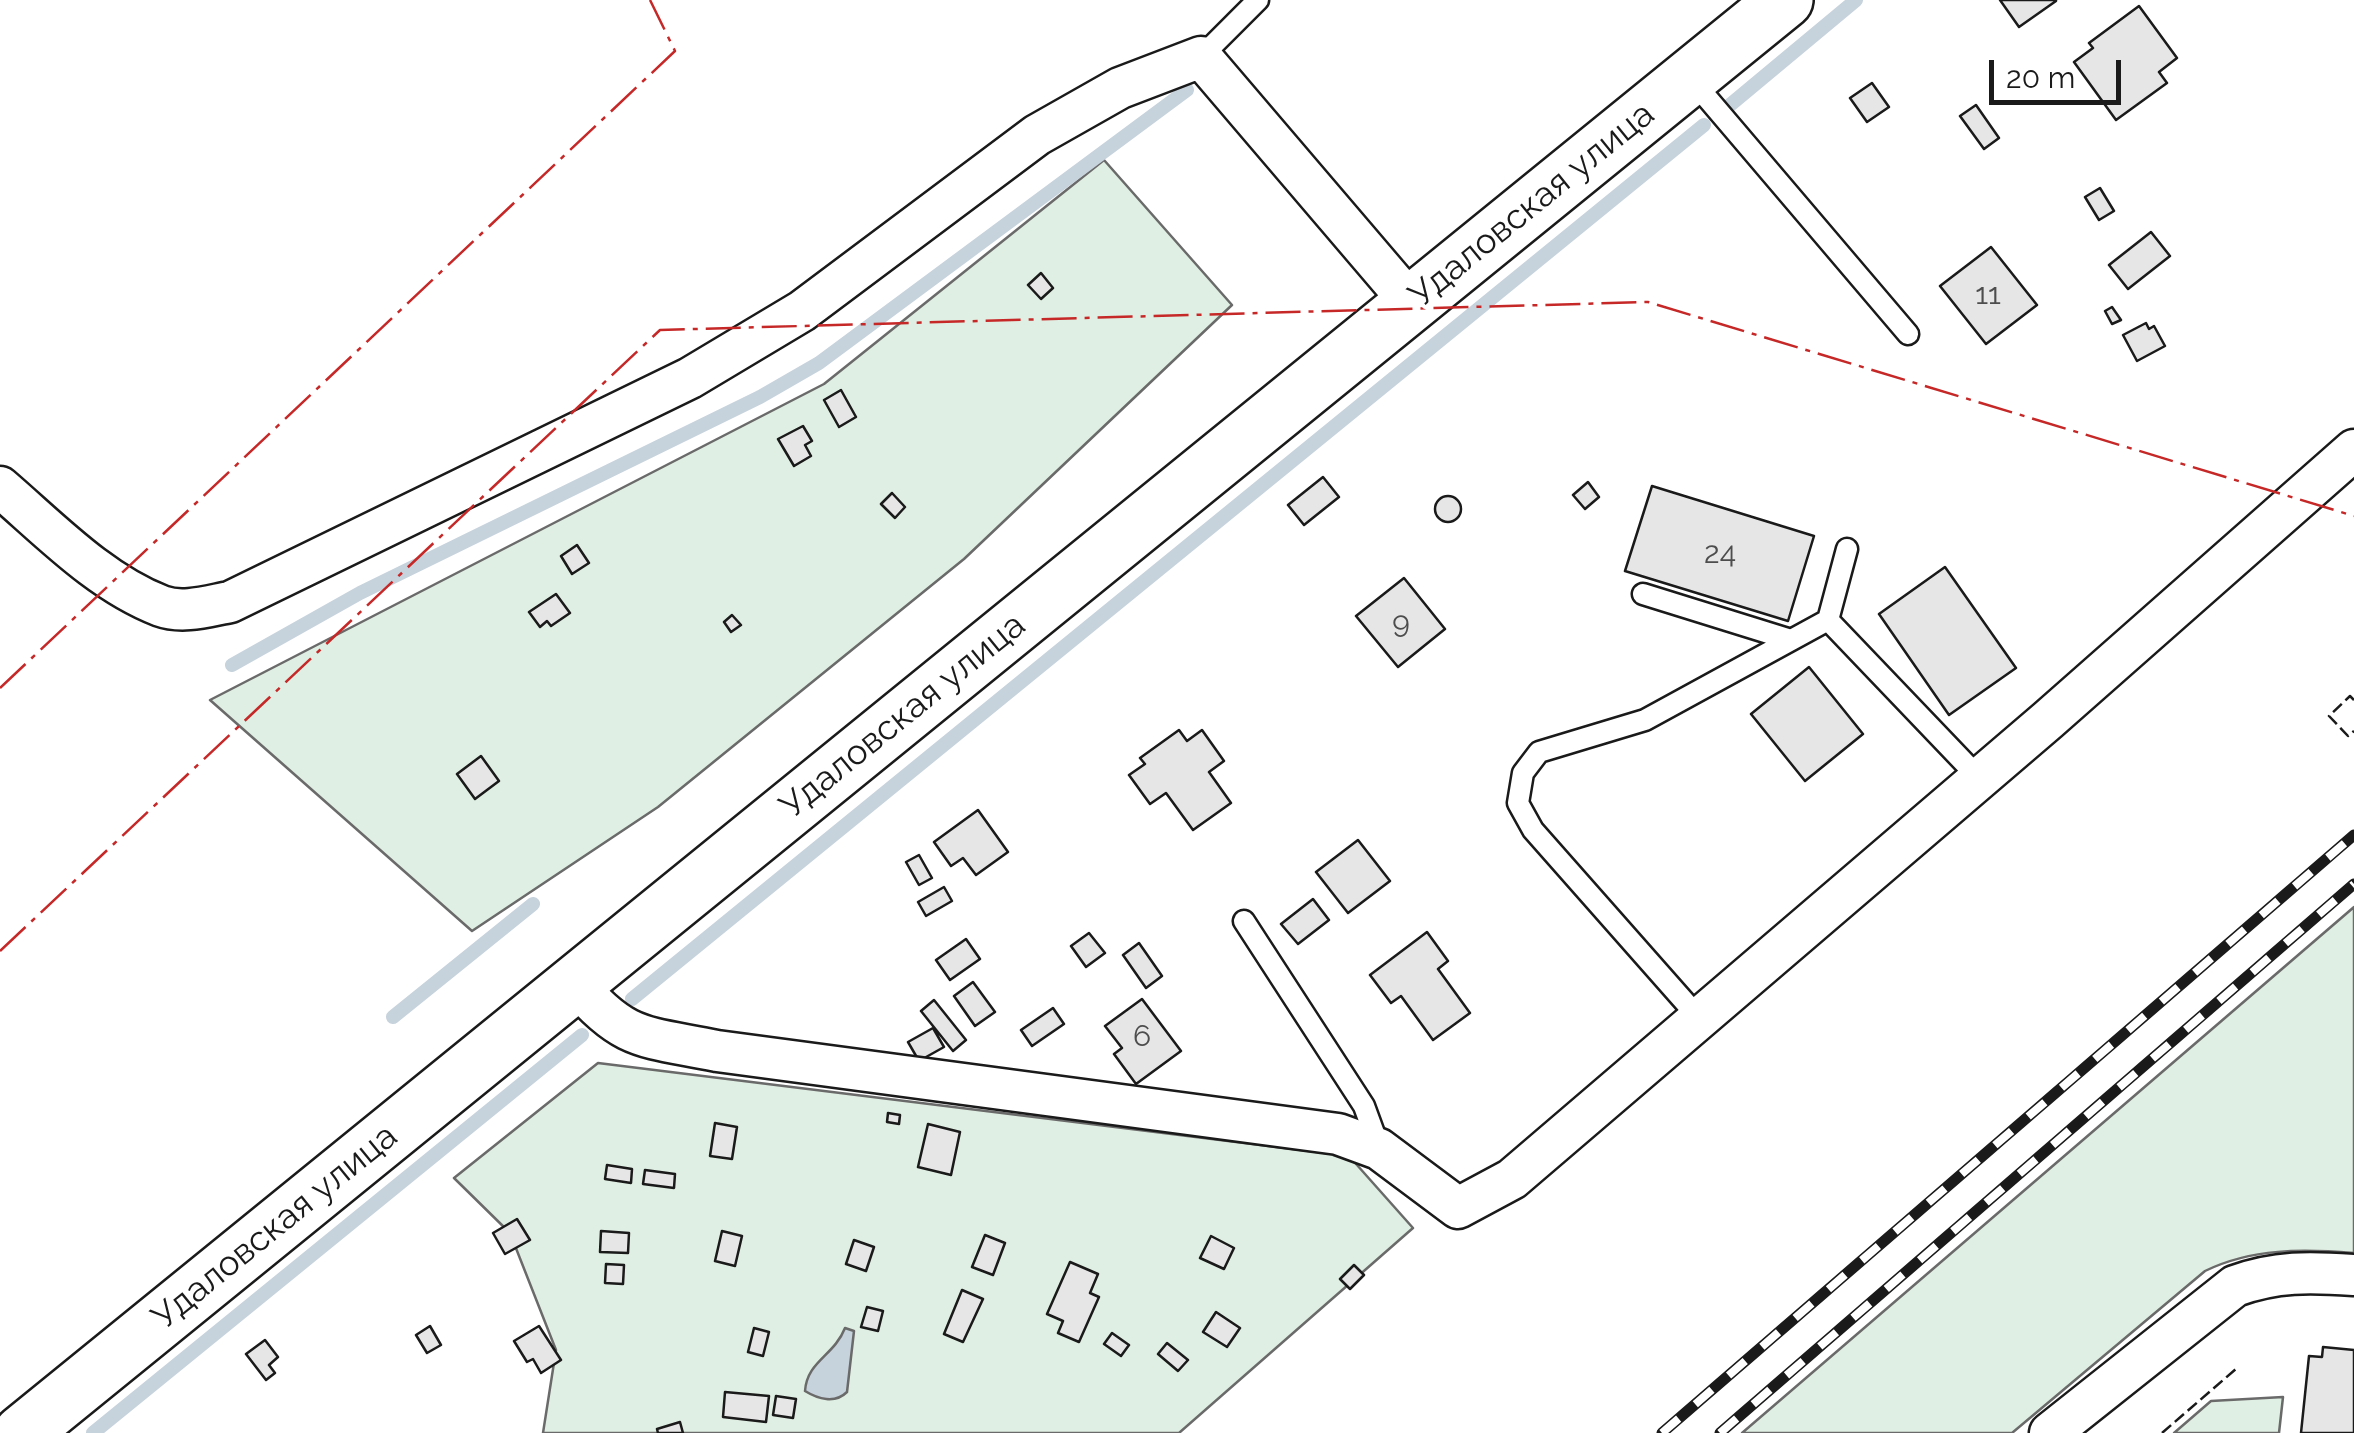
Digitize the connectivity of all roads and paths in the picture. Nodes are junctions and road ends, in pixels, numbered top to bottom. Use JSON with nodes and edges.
{"nodes":[{"id":1,"x":1258,"y":0,"type":"edge"},
{"id":2,"x":1785,"y":0,"type":"edge"},
{"id":3,"x":1201,"y":57,"type":"junction"},
{"id":4,"x":1690,"y":78,"type":"junction"},
{"id":5,"x":1412,"y":303,"type":"junction"},
{"id":6,"x":1908,"y":334,"type":"dead end"},
{"id":7,"x":2354,"y":450,"type":"edge"},
{"id":8,"x":0,"y":487,"type":"edge"},
{"id":9,"x":1847,"y":548,"type":"dead end"},
{"id":10,"x":1642,"y":594,"type":"dead end"},
{"id":11,"x":1828,"y":620,"type":"junction"},
{"id":12,"x":1791,"y":640,"type":"junction"},
{"id":13,"x":1980,"y":778,"type":"junction"},
{"id":14,"x":1244,"y":921,"type":"dead end"},
{"id":15,"x":575,"y":983,"type":"junction"},
{"id":16,"x":1699,"y":1018,"type":"junction"},
{"id":17,"x":1379,"y":1149,"type":"junction"},
{"id":18,"x":2354,"y":1275,"type":"edge"},
{"id":19,"x":22,"y":1433,"type":"edge"},
{"id":20,"x":2050,"y":1433,"type":"edge"}],
"edges":[{"from":1,"to":3,"type":"lane"},
{"from":2,"to":4,"type":"main road","name":"Удаловская улица"},
{"from":3,"to":5,"type":"street"},
{"from":3,"to":8,"type":"street"},
{"from":4,"to":5,"type":"main road","name":"Удаловская улица"},
{"from":4,"to":6,"type":"lane"},
{"from":5,"to":15,"type":"main road","name":"Удаловская улица"},
{"from":7,"to":13,"type":"street"},
{"from":9,"to":11,"type":"lane"},
{"from":10,"to":12,"type":"lane"},
{"from":11,"to":12,"type":"lane"},
{"from":11,"to":13,"type":"lane"},
{"from":12,"to":16,"type":"lane"},
{"from":13,"to":16,"type":"street"},
{"from":14,"to":17,"type":"lane"},
{"from":15,"to":17,"type":"street"},
{"from":15,"to":19,"type":"main road","name":"Удаловская улица"},
{"from":16,"to":17,"type":"street"},
{"from":18,"to":20,"type":"street"}]}
